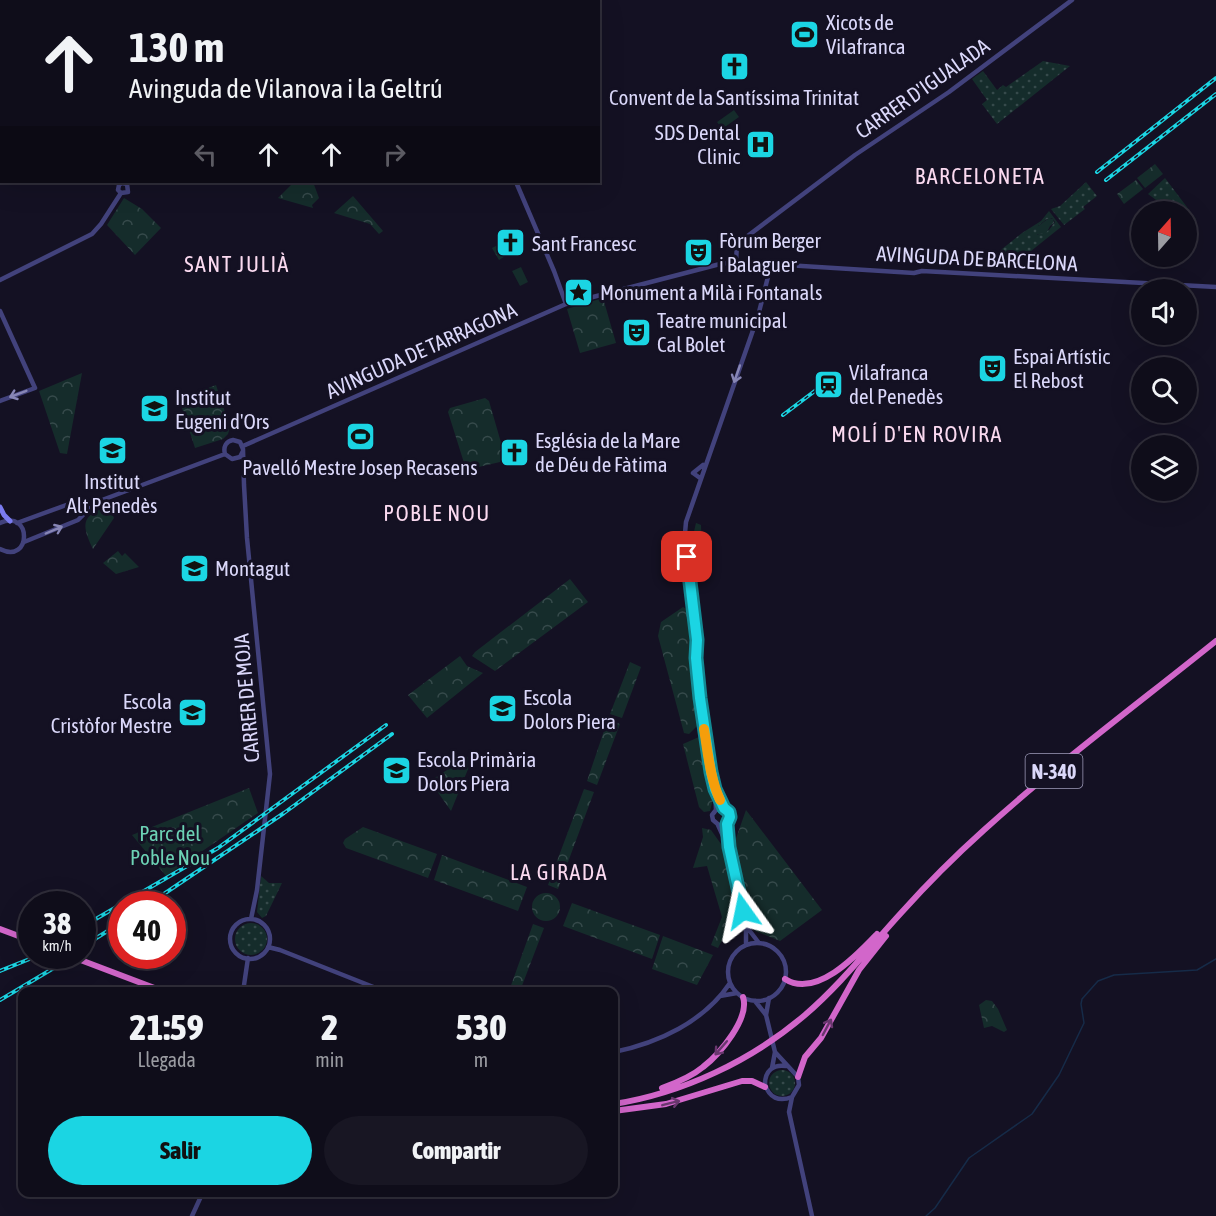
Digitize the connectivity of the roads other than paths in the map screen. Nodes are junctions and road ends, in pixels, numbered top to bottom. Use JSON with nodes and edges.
{"nodes":[{"id":1,"x":1072,"y":0,"type":"edge"},
{"id":2,"x":128,"y":183,"type":"edge"},
{"id":3,"x":517,"y":183,"type":"edge"},
{"id":4,"x":736,"y":262,"type":"junction"},
{"id":5,"x":771,"y":265,"type":"junction"},
{"id":6,"x":0,"y":280,"type":"edge"},
{"id":7,"x":1216,"y":287,"type":"edge"},
{"id":8,"x":614,"y":292,"type":"joint"},
{"id":9,"x":566,"y":304,"type":"junction"},
{"id":10,"x":0,"y":311,"type":"edge"},
{"id":11,"x":0,"y":401,"type":"edge"},
{"id":12,"x":243,"y":449,"type":"junction"},
{"id":13,"x":225,"y":454,"type":"junction"},
{"id":14,"x":234,"y":459,"type":"junction"},
{"id":15,"x":706,"y":463,"type":"junction"},
{"id":16,"x":244,"y":473,"type":"junction"},
{"id":17,"x":700,"y":478,"type":"junction"},
{"id":18,"x":94,"y":503,"type":"junction"},
{"id":19,"x":76,"y":504,"type":"junction"},
{"id":20,"x":0,"y":507,"type":"edge"},
{"id":21,"x":81,"y":515,"type":"junction"},
{"id":22,"x":10,"y":521,"type":"junction"},
{"id":23,"x":0,"y":523,"type":"edge"},
{"id":24,"x":17,"y":523,"type":"junction"},
{"id":25,"x":24,"y":542,"type":"junction"},
{"id":26,"x":0,"y":549,"type":"edge"},
{"id":27,"x":692,"y":607,"type":"junction"},
{"id":28,"x":1216,"y":641,"type":"edge"},
{"id":29,"x":698,"y":649,"type":"junction"},
{"id":30,"x":704,"y":650,"type":"dead end"},
{"id":31,"x":696,"y":658,"type":"junction"},
{"id":32,"x":715,"y":789,"type":"junction"},
{"id":33,"x":724,"y":808,"type":"junction"},
{"id":34,"x":716,"y":810,"type":"junction"},
{"id":35,"x":727,"y":824,"type":"junction"},
{"id":36,"x":718,"y":825,"type":"junction"},
{"id":37,"x":729,"y":847,"type":"junction"},
{"id":38,"x":902,"y":911,"type":"junction"},
{"id":39,"x":251,"y":919,"type":"junction"},
{"id":40,"x":894,"y":920,"type":"junction"},
{"id":41,"x":746,"y":926,"type":"junction"},
{"id":42,"x":0,"y":929,"type":"edge"},
{"id":43,"x":18,"y":936,"type":"edge"},
{"id":44,"x":759,"y":943,"type":"junction"},
{"id":45,"x":746,"y":945,"type":"junction"},
{"id":46,"x":268,"y":948,"type":"junction"},
{"id":47,"x":248,"y":958,"type":"junction"},
{"id":48,"x":96,"y":966,"type":"edge"},
{"id":49,"x":785,"y":979,"type":"junction"},
{"id":50,"x":730,"y":983,"type":"junction"},
{"id":51,"x":152,"y":987,"type":"edge"},
{"id":52,"x":244,"y":987,"type":"edge"},
{"id":53,"x":373,"y":987,"type":"edge"},
{"id":54,"x":740,"y":995,"type":"junction"},
{"id":55,"x":720,"y":996,"type":"junction"},
{"id":56,"x":769,"y":998,"type":"junction"},
{"id":57,"x":755,"y":1001,"type":"junction"},
{"id":58,"x":766,"y":1015,"type":"junction"},
{"id":59,"x":618,"y":1051,"type":"edge"},
{"id":60,"x":775,"y":1052,"type":"junction"},
{"id":61,"x":786,"y":1066,"type":"junction"},
{"id":62,"x":772,"y":1068,"type":"junction"},
{"id":63,"x":798,"y":1077,"type":"junction"},
{"id":64,"x":765,"y":1087,"type":"junction"},
{"id":65,"x":792,"y":1097,"type":"junction"},
{"id":66,"x":779,"y":1099,"type":"junction"},
{"id":67,"x":618,"y":1101,"type":"edge"},
{"id":68,"x":618,"y":1102,"type":"edge"},
{"id":69,"x":618,"y":1110,"type":"edge"},
{"id":70,"x":789,"y":1112,"type":"junction"},
{"id":71,"x":201,"y":1197,"type":"edge"},
{"id":72,"x":192,"y":1216,"type":"edge"},
{"id":73,"x":812,"y":1216,"type":"edge"}],
"edges":[{"from":1,"to":4,"type":"street","name":"CARRER D'IGUALADA"},
{"from":2,"to":6,"type":"street"},
{"from":3,"to":9,"type":"street"},
{"from":4,"to":5,"type":"street","name":"AVINGUDA DE BARCELONA"},
{"from":4,"to":8,"type":"street","name":"AVINGUDA DE BARCELONA"},
{"from":5,"to":7,"type":"street","name":"AVINGUDA DE BARCELONA"},
{"from":5,"to":15,"type":"street","one_way":true},
{"from":8,"to":9,"type":"street","name":"AVINGUDA DE TARRAGONA"},
{"from":9,"to":12,"type":"street","name":"AVINGUDA DE TARRAGONA"},
{"from":10,"to":11,"type":"street","one_way":true},
{"from":12,"to":13,"type":"street"},
{"from":12,"to":14,"type":"street"},
{"from":12,"to":16,"type":"street","name":"CARRER DE MOJA"},
{"from":13,"to":14,"type":"street"},
{"from":13,"to":18,"type":"street"},
{"from":14,"to":16,"type":"street"},
{"from":15,"to":17,"type":"street"},
{"from":15,"to":17,"type":"street"},
{"from":16,"to":39,"type":"street","name":"CARRER DE MOJA"},
{"from":17,"to":27,"type":"street"},
{"from":18,"to":19,"type":"street"},
{"from":18,"to":21,"type":"street"},
{"from":19,"to":21,"type":"street"},
{"from":19,"to":24,"type":"street"},
{"from":20,"to":22,"type":"main road"},
{"from":25,"to":21,"type":"street","one_way":true},
{"from":22,"to":23,"type":"street"},
{"from":22,"to":24,"type":"street"},
{"from":24,"to":25,"type":"street"},
{"from":25,"to":26,"type":"street"},
{"from":27,"to":29,"type":"street"},
{"from":27,"to":31,"type":"street"},
{"from":28,"to":38,"type":"highway","number":"N-340"},
{"from":29,"to":30,"type":"street"},
{"from":29,"to":31,"type":"street"},
{"from":31,"to":32,"type":"street"},
{"from":32,"to":33,"type":"street"},
{"from":32,"to":34,"type":"street"},
{"from":33,"to":34,"type":"street"},
{"from":33,"to":35,"type":"street"},
{"from":34,"to":36,"type":"street"},
{"from":35,"to":36,"type":"street"},
{"from":35,"to":37,"type":"street"},
{"from":36,"to":37,"type":"street"},
{"from":37,"to":41,"type":"street"},
{"from":38,"to":40,"type":"highway","number":"N-340"},
{"from":38,"to":49,"type":"highway"},
{"from":39,"to":46,"type":"street"},
{"from":39,"to":47,"type":"street"},
{"from":63,"to":40,"type":"highway","one_way":true},
{"from":40,"to":68,"type":"highway","number":"N-340"},
{"from":41,"to":44,"type":"street"},
{"from":41,"to":45,"type":"street"},
{"from":42,"to":43,"type":"highway"},
{"from":44,"to":45,"type":"street"},
{"from":44,"to":49,"type":"street"},
{"from":45,"to":50,"type":"street"},
{"from":46,"to":47,"type":"street"},
{"from":46,"to":53,"type":"street"},
{"from":47,"to":52,"type":"street"},
{"from":48,"to":51,"type":"highway"},
{"from":49,"to":56,"type":"street"},
{"from":50,"to":54,"type":"street"},
{"from":50,"to":55,"type":"street"},
{"from":54,"to":55,"type":"street"},
{"from":54,"to":57,"type":"street"},
{"from":54,"to":67,"type":"highway","one_way":true},
{"from":55,"to":59,"type":"street"},
{"from":56,"to":57,"type":"street"},
{"from":56,"to":58,"type":"street"},
{"from":57,"to":58,"type":"street"},
{"from":58,"to":60,"type":"street"},
{"from":60,"to":61,"type":"street"},
{"from":60,"to":62,"type":"street"},
{"from":61,"to":62,"type":"street"},
{"from":61,"to":63,"type":"street"},
{"from":62,"to":64,"type":"street"},
{"from":63,"to":65,"type":"street"},
{"from":64,"to":66,"type":"street"},
{"from":69,"to":64,"type":"highway","one_way":true},
{"from":65,"to":66,"type":"street"},
{"from":65,"to":70,"type":"street"},
{"from":66,"to":70,"type":"street"},
{"from":70,"to":73,"type":"street"},
{"from":71,"to":72,"type":"street"}]}
